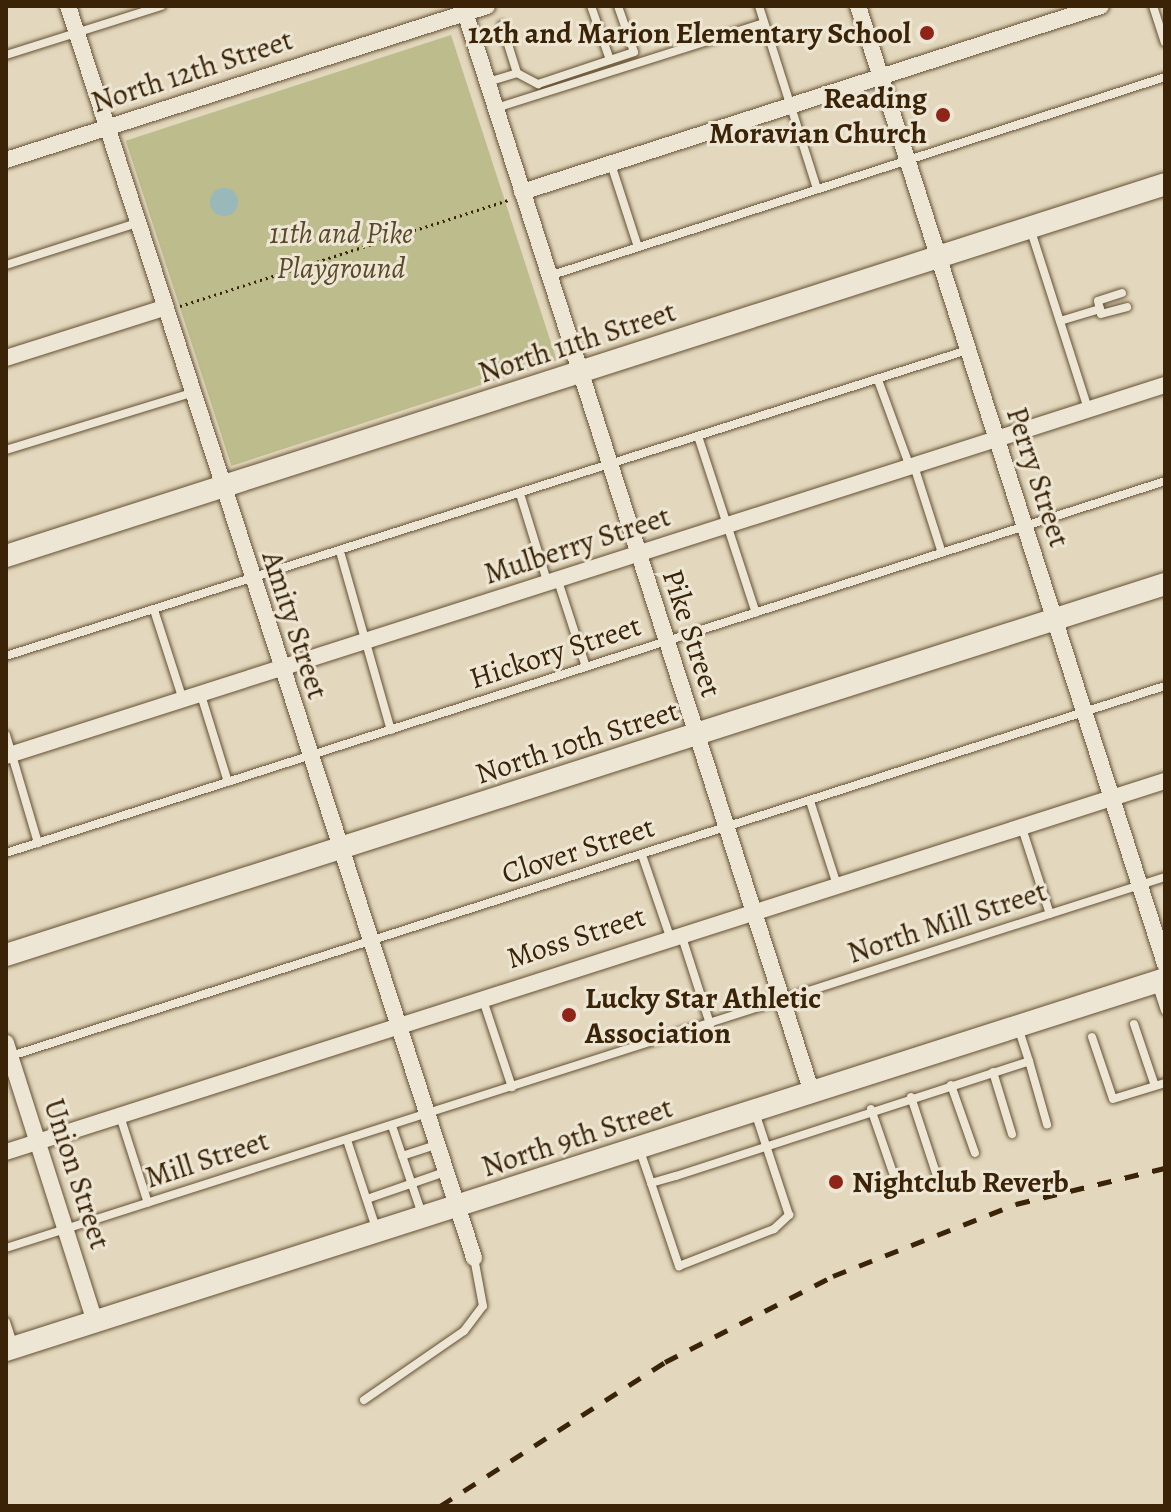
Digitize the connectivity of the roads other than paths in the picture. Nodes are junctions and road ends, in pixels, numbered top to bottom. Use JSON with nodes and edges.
{"nodes":[{"id":1,"x":68,"y":6,"type":"edge"},
{"id":2,"x":161,"y":6,"type":"edge"},
{"id":3,"x":487,"y":6,"type":"edge"},
{"id":4,"x":591,"y":6,"type":"edge"},
{"id":5,"x":618,"y":6,"type":"edge"},
{"id":6,"x":759,"y":6,"type":"edge"},
{"id":7,"x":858,"y":6,"type":"edge"},
{"id":8,"x":1101,"y":6,"type":"edge"},
{"id":9,"x":1153,"y":6,"type":"edge"},
{"id":10,"x":464,"y":10,"type":"edge"},
{"id":11,"x":764,"y":23,"type":"junction"},
{"id":12,"x":502,"y":25,"type":"dead end"},
{"id":13,"x":77,"y":33,"type":"junction"},
{"id":14,"x":1165,"y":42,"type":"edge"},
{"id":15,"x":6,"y":55,"type":"edge"},
{"id":16,"x":610,"y":60,"type":"junction"},
{"id":17,"x":517,"y":73,"type":"junction"},
{"id":18,"x":881,"y":77,"type":"junction"},
{"id":19,"x":1165,"y":77,"type":"edge"},
{"id":20,"x":487,"y":83,"type":"junction"},
{"id":21,"x":791,"y":106,"type":"junction"},
{"id":22,"x":495,"y":108,"type":"junction"},
{"id":23,"x":107,"y":128,"type":"junction"},
{"id":24,"x":6,"y":160,"type":"edge"},
{"id":25,"x":907,"y":160,"type":"junction"},
{"id":26,"x":611,"y":164,"type":"junction"},
{"id":27,"x":1165,"y":184,"type":"edge"},
{"id":28,"x":817,"y":189,"type":"junction"},
{"id":29,"x":522,"y":192,"type":"junction"},
{"id":30,"x":137,"y":223,"type":"junction"},
{"id":31,"x":1030,"y":227,"type":"junction"},
{"id":32,"x":638,"y":247,"type":"junction"},
{"id":33,"x":938,"y":257,"type":"junction"},
{"id":34,"x":6,"y":265,"type":"edge"},
{"id":35,"x":548,"y":276,"type":"junction"},
{"id":36,"x":1122,"y":293,"type":"dead end"},
{"id":37,"x":1127,"y":307,"type":"dead end"},
{"id":38,"x":164,"y":308,"type":"junction"},
{"id":39,"x":1100,"y":309,"type":"junction"},
{"id":40,"x":1060,"y":321,"type":"junction"},
{"id":41,"x":968,"y":350,"type":"junction"},
{"id":42,"x":6,"y":358,"type":"edge"},
{"id":43,"x":579,"y":373,"type":"junction"},
{"id":44,"x":878,"y":380,"type":"junction"},
{"id":45,"x":1165,"y":385,"type":"edge"},
{"id":46,"x":191,"y":393,"type":"junction"},
{"id":47,"x":1088,"y":409,"type":"junction"},
{"id":48,"x":698,"y":436,"type":"junction"},
{"id":49,"x":996,"y":439,"type":"junction"},
{"id":50,"x":6,"y":450,"type":"edge"},
{"id":51,"x":912,"y":466,"type":"junction"},
{"id":52,"x":609,"y":467,"type":"junction"},
{"id":53,"x":1165,"y":481,"type":"edge"},
{"id":54,"x":221,"y":488,"type":"junction"},
{"id":55,"x":521,"y":497,"type":"junction"},
{"id":56,"x":727,"y":526,"type":"junction"},
{"id":57,"x":1024,"y":527,"type":"junction"},
{"id":58,"x":942,"y":553,"type":"junction"},
{"id":59,"x":341,"y":555,"type":"junction"},
{"id":60,"x":638,"y":555,"type":"junction"},
{"id":61,"x":6,"y":556,"type":"edge"},
{"id":62,"x":251,"y":580,"type":"junction"},
{"id":63,"x":553,"y":582,"type":"junction"},
{"id":64,"x":1165,"y":584,"type":"edge"},
{"id":65,"x":154,"y":610,"type":"junction"},
{"id":66,"x":756,"y":613,"type":"junction"},
{"id":67,"x":1054,"y":620,"type":"junction"},
{"id":68,"x":366,"y":642,"type":"junction"},
{"id":69,"x":666,"y":642,"type":"junction"},
{"id":70,"x":6,"y":656,"type":"edge"},
{"id":71,"x":586,"y":667,"type":"junction"},
{"id":72,"x":280,"y":670,"type":"junction"},
{"id":73,"x":1165,"y":686,"type":"edge"},
{"id":74,"x":201,"y":695,"type":"junction"},
{"id":75,"x":183,"y":700,"type":"junction"},
{"id":76,"x":1084,"y":712,"type":"junction"},
{"id":77,"x":391,"y":730,"type":"junction"},
{"id":78,"x":6,"y":735,"type":"edge"},
{"id":79,"x":696,"y":736,"type":"junction"},
{"id":80,"x":9,"y":756,"type":"edge"},
{"id":81,"x":308,"y":756,"type":"junction"},
{"id":82,"x":1165,"y":781,"type":"edge"},
{"id":83,"x":228,"y":782,"type":"junction"},
{"id":84,"x":1112,"y":798,"type":"junction"},
{"id":85,"x":810,"y":801,"type":"junction"},
{"id":86,"x":726,"y":828,"type":"junction"},
{"id":87,"x":1022,"y":828,"type":"junction"},
{"id":88,"x":38,"y":843,"type":"junction"},
{"id":89,"x":338,"y":850,"type":"junction"},
{"id":90,"x":6,"y":853,"type":"edge"},
{"id":91,"x":642,"y":855,"type":"junction"},
{"id":92,"x":1165,"y":877,"type":"edge"},
{"id":93,"x":837,"y":885,"type":"junction"},
{"id":94,"x":1139,"y":885,"type":"junction"},
{"id":95,"x":753,"y":912,"type":"junction"},
{"id":96,"x":1050,"y":914,"type":"junction"},
{"id":97,"x":676,"y":935,"type":"junction"},
{"id":98,"x":368,"y":943,"type":"junction"},
{"id":99,"x":6,"y":955,"type":"edge"},
{"id":100,"x":1162,"y":975,"type":"edge"},
{"id":101,"x":481,"y":997,"type":"junction"},
{"id":102,"x":782,"y":1001,"type":"junction"},
{"id":103,"x":1165,"y":1011,"type":"edge"},
{"id":104,"x":394,"y":1024,"type":"junction"},
{"id":105,"x":710,"y":1024,"type":"junction"},
{"id":106,"x":1134,"y":1024,"type":"dead end"},
{"id":107,"x":1017,"y":1026,"type":"junction"},
{"id":108,"x":1092,"y":1037,"type":"dead end"},
{"id":109,"x":7,"y":1052,"type":"edge"},
{"id":110,"x":1029,"y":1061,"type":"junction"},
{"id":111,"x":993,"y":1072,"type":"junction"},
{"id":112,"x":1165,"y":1083,"type":"edge"},
{"id":113,"x":951,"y":1085,"type":"junction"},
{"id":114,"x":1155,"y":1086,"type":"junction"},
{"id":115,"x":512,"y":1087,"type":"junction"},
{"id":116,"x":812,"y":1093,"type":"junction"},
{"id":117,"x":911,"y":1097,"type":"junction"},
{"id":118,"x":871,"y":1109,"type":"junction"},
{"id":119,"x":755,"y":1111,"type":"junction"},
{"id":120,"x":120,"y":1116,"type":"junction"},
{"id":121,"x":423,"y":1116,"type":"junction"},
{"id":122,"x":1047,"y":1124,"type":"dead end"},
{"id":123,"x":392,"y":1126,"type":"junction"},
{"id":124,"x":1012,"y":1134,"type":"dead end"},
{"id":125,"x":347,"y":1140,"type":"junction"},
{"id":126,"x":38,"y":1142,"type":"junction"},
{"id":127,"x":766,"y":1145,"type":"junction"},
{"id":128,"x":433,"y":1146,"type":"junction"},
{"id":129,"x":639,"y":1148,"type":"junction"},
{"id":130,"x":6,"y":1152,"type":"edge"},
{"id":131,"x":975,"y":1153,"type":"dead end"},
{"id":132,"x":402,"y":1156,"type":"junction"},
{"id":133,"x":442,"y":1173,"type":"junction"},
{"id":134,"x":893,"y":1173,"type":"dead end"},
{"id":135,"x":938,"y":1179,"type":"dead end"},
{"id":136,"x":411,"y":1183,"type":"junction"},
{"id":137,"x":651,"y":1183,"type":"junction"},
{"id":138,"x":367,"y":1199,"type":"junction"},
{"id":139,"x":148,"y":1203,"type":"junction"},
{"id":140,"x":453,"y":1208,"type":"junction"},
{"id":141,"x":423,"y":1217,"type":"junction"},
{"id":142,"x":66,"y":1229,"type":"junction"},
{"id":143,"x":378,"y":1232,"type":"junction"},
{"id":144,"x":6,"y":1248,"type":"edge"},
{"id":145,"x":474,"y":1258,"type":"joint"},
{"id":146,"x":6,"y":1322,"type":"edge"},
{"id":147,"x":95,"y":1322,"type":"junction"},
{"id":148,"x":10,"y":1349,"type":"edge"},
{"id":149,"x":364,"y":1400,"type":"dead end"}],
"edges":[{"from":1,"to":13,"type":"street","name":"Amity Street"},
{"from":2,"to":13,"type":"lane"},
{"from":3,"to":10,"type":"street","name":"North 12th Street"},
{"from":4,"to":16,"type":"lane"},
{"from":5,"to":16,"type":"lane"},
{"from":6,"to":11,"type":"lane"},
{"from":7,"to":18,"type":"street","name":"Perry Street"},
{"from":8,"to":18,"type":"street"},
{"from":9,"to":14,"type":"lane"},
{"from":10,"to":20,"type":"street","name":"Pike Street"},
{"from":10,"to":23,"type":"street","name":"North 12th Street"},
{"from":11,"to":21,"type":"lane"},
{"from":11,"to":22,"type":"lane"},
{"from":12,"to":17,"type":"lane"},
{"from":13,"to":15,"type":"lane"},
{"from":13,"to":23,"type":"street","name":"Amity Street"},
{"from":16,"to":17,"type":"lane"},
{"from":17,"to":20,"type":"lane"},
{"from":18,"to":21,"type":"street"},
{"from":18,"to":25,"type":"street","name":"Perry Street"},
{"from":19,"to":25,"type":"lane"},
{"from":20,"to":22,"type":"street","name":"Pike Street"},
{"from":21,"to":26,"type":"street"},
{"from":21,"to":28,"type":"lane"},
{"from":22,"to":29,"type":"street","name":"Pike Street"},
{"from":23,"to":24,"type":"street","name":"North 12th Street"},
{"from":23,"to":30,"type":"street","name":"Amity Street"},
{"from":25,"to":28,"type":"lane"},
{"from":25,"to":33,"type":"street","name":"Perry Street"},
{"from":26,"to":29,"type":"street"},
{"from":26,"to":32,"type":"lane"},
{"from":27,"to":31,"type":"street","name":"North 11th Street"},
{"from":28,"to":32,"type":"lane"},
{"from":29,"to":35,"type":"street","name":"Pike Street"},
{"from":30,"to":34,"type":"lane"},
{"from":30,"to":38,"type":"street","name":"Amity Street"},
{"from":31,"to":33,"type":"street","name":"North 11th Street"},
{"from":31,"to":40,"type":"lane"},
{"from":32,"to":35,"type":"lane"},
{"from":33,"to":41,"type":"street","name":"Perry Street"},
{"from":33,"to":43,"type":"street","name":"North 11th Street"},
{"from":35,"to":43,"type":"street","name":"Pike Street"},
{"from":36,"to":39,"type":"lane"},
{"from":37,"to":39,"type":"lane"},
{"from":38,"to":42,"type":"street"},
{"from":38,"to":46,"type":"street","name":"Amity Street"},
{"from":39,"to":40,"type":"lane"},
{"from":40,"to":47,"type":"lane"},
{"from":41,"to":44,"type":"lane"},
{"from":41,"to":49,"type":"street","name":"Perry Street"},
{"from":43,"to":52,"type":"street","name":"Pike Street"},
{"from":43,"to":54,"type":"street","name":"North 11th Street"},
{"from":44,"to":48,"type":"lane"},
{"from":44,"to":51,"type":"lane"},
{"from":45,"to":47,"type":"street","name":"Mulberry Street"},
{"from":46,"to":50,"type":"lane"},
{"from":46,"to":54,"type":"street","name":"Amity Street"},
{"from":47,"to":49,"type":"street","name":"Mulberry Street"},
{"from":48,"to":52,"type":"lane"},
{"from":48,"to":56,"type":"lane"},
{"from":49,"to":51,"type":"street","name":"Mulberry Street"},
{"from":49,"to":57,"type":"street","name":"Perry Street"},
{"from":51,"to":56,"type":"street","name":"Mulberry Street"},
{"from":51,"to":58,"type":"lane"},
{"from":52,"to":55,"type":"lane"},
{"from":52,"to":60,"type":"street","name":"Pike Street"},
{"from":53,"to":57,"type":"lane","name":"Hickory Street"},
{"from":54,"to":61,"type":"street","name":"North 11th Street"},
{"from":54,"to":62,"type":"street","name":"Amity Street"},
{"from":55,"to":59,"type":"lane"},
{"from":55,"to":63,"type":"lane"},
{"from":56,"to":60,"type":"street","name":"Mulberry Street"},
{"from":56,"to":66,"type":"lane"},
{"from":57,"to":58,"type":"lane","name":"Hickory Street"},
{"from":57,"to":67,"type":"street","name":"Perry Street"},
{"from":58,"to":66,"type":"lane","name":"Hickory Street"},
{"from":59,"to":62,"type":"lane"},
{"from":59,"to":68,"type":"lane"},
{"from":60,"to":63,"type":"street","name":"Mulberry Street"},
{"from":60,"to":69,"type":"street","name":"Pike Street"},
{"from":62,"to":65,"type":"lane"},
{"from":62,"to":72,"type":"street","name":"Amity Street"},
{"from":63,"to":68,"type":"street","name":"Mulberry Street"},
{"from":63,"to":71,"type":"lane"},
{"from":64,"to":67,"type":"street","name":"North 10th Street"},
{"from":65,"to":70,"type":"lane"},
{"from":65,"to":75,"type":"lane"},
{"from":66,"to":69,"type":"lane","name":"Hickory Street"},
{"from":67,"to":76,"type":"street","name":"Perry Street"},
{"from":67,"to":79,"type":"street","name":"North 10th Street"},
{"from":68,"to":72,"type":"street","name":"Mulberry Street"},
{"from":68,"to":77,"type":"lane"},
{"from":69,"to":71,"type":"lane","name":"Hickory Street"},
{"from":69,"to":79,"type":"street","name":"Pike Street"},
{"from":71,"to":77,"type":"lane","name":"Hickory Street"},
{"from":72,"to":74,"type":"street","name":"Mulberry Street"},
{"from":72,"to":81,"type":"street","name":"Amity Street"},
{"from":73,"to":76,"type":"lane","name":"Clover Street"},
{"from":74,"to":75,"type":"street","name":"Mulberry Street"},
{"from":74,"to":83,"type":"lane"},
{"from":75,"to":80,"type":"street","name":"Mulberry Street"},
{"from":76,"to":84,"type":"street","name":"Perry Street"},
{"from":76,"to":85,"type":"lane","name":"Clover Street"},
{"from":77,"to":81,"type":"lane","name":"Hickory Street"},
{"from":78,"to":80,"type":"lane"},
{"from":79,"to":86,"type":"street","name":"Pike Street"},
{"from":79,"to":89,"type":"street","name":"North 10th Street"},
{"from":80,"to":88,"type":"lane"},
{"from":81,"to":83,"type":"lane","name":"Hickory Street"},
{"from":81,"to":89,"type":"street","name":"Amity Street"},
{"from":82,"to":84,"type":"street","name":"Moss Street"},
{"from":83,"to":88,"type":"lane","name":"Hickory Street"},
{"from":84,"to":87,"type":"street","name":"Moss Street"},
{"from":84,"to":94,"type":"street","name":"Perry Street"},
{"from":85,"to":86,"type":"lane","name":"Clover Street"},
{"from":85,"to":93,"type":"lane"},
{"from":86,"to":91,"type":"lane","name":"Clover Street"},
{"from":86,"to":95,"type":"street","name":"Pike Street"},
{"from":87,"to":93,"type":"street","name":"Moss Street"},
{"from":87,"to":96,"type":"lane"},
{"from":88,"to":90,"type":"lane","name":"Hickory Street"},
{"from":89,"to":98,"type":"street","name":"Amity Street"},
{"from":89,"to":99,"type":"street","name":"North 10th Street"},
{"from":91,"to":97,"type":"lane"},
{"from":91,"to":98,"type":"lane","name":"Clover Street"},
{"from":92,"to":94,"type":"lane","name":"North Mill Street"},
{"from":93,"to":95,"type":"street","name":"Moss Street"},
{"from":94,"to":96,"type":"lane","name":"North Mill Street"},
{"from":94,"to":100,"type":"street","name":"Perry Street"},
{"from":95,"to":97,"type":"street","name":"Moss Street"},
{"from":95,"to":102,"type":"street","name":"Pike Street"},
{"from":96,"to":102,"type":"lane","name":"North Mill Street"},
{"from":97,"to":101,"type":"street","name":"Moss Street"},
{"from":97,"to":105,"type":"lane"},
{"from":98,"to":104,"type":"street","name":"Amity Street"},
{"from":98,"to":109,"type":"lane","name":"Clover Street"},
{"from":100,"to":103,"type":"lane"},
{"from":100,"to":107,"type":"street","name":"North 9th Street"},
{"from":101,"to":104,"type":"street","name":"Moss Street"},
{"from":101,"to":115,"type":"lane"},
{"from":102,"to":105,"type":"lane","name":"North Mill Street"},
{"from":102,"to":116,"type":"street","name":"Pike Street"},
{"from":104,"to":120,"type":"street","name":"Moss Street"},
{"from":104,"to":121,"type":"street","name":"Amity Street"},
{"from":105,"to":115,"type":"lane","name":"North Mill Street"},
{"from":106,"to":114,"type":"lane"},
{"from":107,"to":110,"type":"lane"},
{"from":107,"to":116,"type":"street","name":"North 9th Street"},
{"from":108,"to":114,"type":"lane"},
{"from":109,"to":126,"type":"street","name":"Union Street"},
{"from":110,"to":111,"type":"lane"},
{"from":110,"to":122,"type":"lane"},
{"from":111,"to":113,"type":"lane"},
{"from":111,"to":124,"type":"lane"},
{"from":112,"to":114,"type":"lane"},
{"from":113,"to":117,"type":"lane"},
{"from":113,"to":131,"type":"lane"},
{"from":115,"to":121,"type":"lane","name":"North Mill Street"},
{"from":116,"to":119,"type":"street","name":"North 9th Street"},
{"from":117,"to":118,"type":"lane"},
{"from":117,"to":135,"type":"lane"},
{"from":118,"to":127,"type":"lane"},
{"from":118,"to":134,"type":"lane"},
{"from":119,"to":127,"type":"lane"},
{"from":119,"to":129,"type":"street","name":"North 9th Street"},
{"from":120,"to":126,"type":"street","name":"Moss Street"},
{"from":120,"to":139,"type":"lane"},
{"from":121,"to":123,"type":"lane","name":"Mill Street"},
{"from":121,"to":128,"type":"street","name":"Amity Street"},
{"from":123,"to":125,"type":"lane","name":"Mill Street"},
{"from":123,"to":132,"type":"lane"},
{"from":125,"to":138,"type":"lane"},
{"from":125,"to":139,"type":"lane","name":"Mill Street"},
{"from":126,"to":130,"type":"street","name":"Moss Street"},
{"from":126,"to":142,"type":"street","name":"Union Street"},
{"from":127,"to":137,"type":"lane"},
{"from":127,"to":137,"type":"lane"},
{"from":128,"to":132,"type":"lane"},
{"from":128,"to":133,"type":"street","name":"Amity Street"},
{"from":129,"to":137,"type":"lane"},
{"from":129,"to":140,"type":"street","name":"North 9th Street"},
{"from":132,"to":136,"type":"lane"},
{"from":133,"to":136,"type":"lane"},
{"from":133,"to":140,"type":"street","name":"Amity Street"},
{"from":136,"to":138,"type":"lane"},
{"from":136,"to":141,"type":"lane"},
{"from":138,"to":143,"type":"lane"},
{"from":139,"to":142,"type":"lane","name":"Mill Street"},
{"from":140,"to":141,"type":"street","name":"North 9th Street"},
{"from":140,"to":145,"type":"street","name":"Amity Street"},
{"from":141,"to":143,"type":"street","name":"North 9th Street"},
{"from":142,"to":144,"type":"lane","name":"Mill Street"},
{"from":142,"to":147,"type":"street","name":"Union Street"},
{"from":143,"to":147,"type":"street","name":"North 9th Street"},
{"from":145,"to":149,"type":"lane"},
{"from":146,"to":148,"type":"lane"},
{"from":147,"to":148,"type":"street","name":"North 9th Street"}]}
